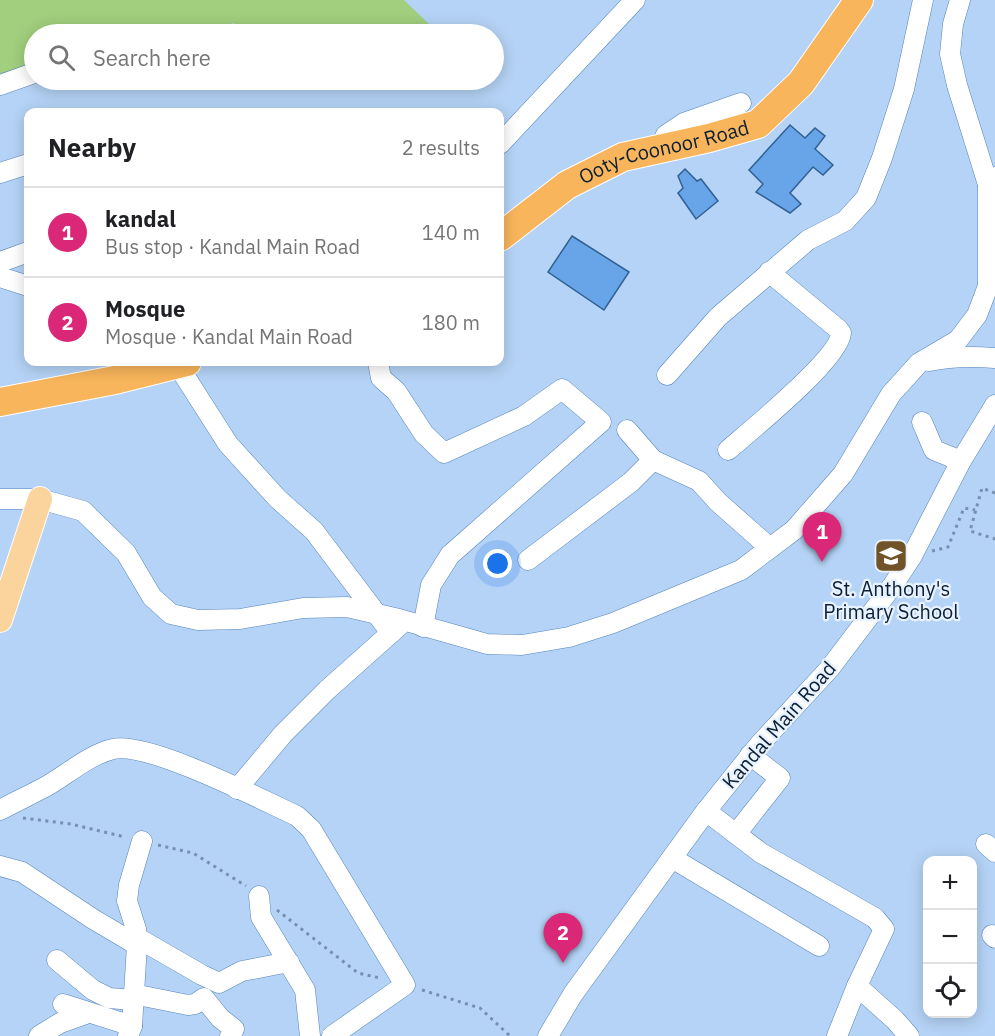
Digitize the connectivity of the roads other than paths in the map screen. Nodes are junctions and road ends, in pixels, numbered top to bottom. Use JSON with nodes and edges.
{"nodes":[{"id":1,"x":635,"y":0,"type":"edge"},
{"id":2,"x":859,"y":0,"type":"edge"},
{"id":3,"x":923,"y":0,"type":"edge"},
{"id":4,"x":960,"y":0,"type":"edge"},
{"id":5,"x":24,"y":77,"type":"edge"},
{"id":6,"x":0,"y":85,"type":"edge"},
{"id":7,"x":741,"y":103,"type":"dead end"},
{"id":8,"x":504,"y":140,"type":"edge"},
{"id":9,"x":660,"y":148,"type":"junction"},
{"id":10,"x":24,"y":165,"type":"edge"},
{"id":11,"x":0,"y":173,"type":"edge"},
{"id":12,"x":992,"y":181,"type":"edge"},
{"id":13,"x":995,"y":208,"type":"edge"},
{"id":14,"x":504,"y":234,"type":"edge"},
{"id":15,"x":24,"y":253,"type":"edge"},
{"id":16,"x":0,"y":262,"type":"edge"},
{"id":17,"x":769,"y":272,"type":"junction"},
{"id":18,"x":0,"y":278,"type":"edge"},
{"id":19,"x":24,"y":285,"type":"edge"},
{"id":20,"x":995,"y":358,"type":"edge"},
{"id":21,"x":919,"y":363,"type":"junction"},
{"id":22,"x":170,"y":366,"type":"edge"},
{"id":23,"x":184,"y":366,"type":"edge"},
{"id":24,"x":379,"y":366,"type":"edge"},
{"id":25,"x":667,"y":375,"type":"dead end"},
{"id":26,"x":0,"y":402,"type":"edge"},
{"id":27,"x":995,"y":405,"type":"edge"},
{"id":28,"x":922,"y":422,"type":"dead end"},
{"id":29,"x":995,"y":428,"type":"edge"},
{"id":30,"x":627,"y":430,"type":"dead end"},
{"id":31,"x":728,"y":450,"type":"dead end"},
{"id":32,"x":964,"y":456,"type":"junction"},
{"id":33,"x":653,"y":460,"type":"junction"},
{"id":34,"x":0,"y":499,"type":"edge"},
{"id":35,"x":40,"y":499,"type":"junction"},
{"id":36,"x":770,"y":548,"type":"junction"},
{"id":37,"x":528,"y":560,"type":"dead end"},
{"id":38,"x":378,"y":614,"type":"junction"},
{"id":39,"x":0,"y":620,"type":"edge"},
{"id":40,"x":406,"y":627,"type":"junction"},
{"id":41,"x":750,"y":755,"type":"junction"},
{"id":42,"x":237,"y":789,"type":"junction"},
{"id":43,"x":0,"y":810,"type":"edge"},
{"id":44,"x":706,"y":811,"type":"junction"},
{"id":45,"x":736,"y":834,"type":"junction"},
{"id":46,"x":142,"y":841,"type":"dead end"},
{"id":47,"x":672,"y":858,"type":"junction"},
{"id":48,"x":0,"y":866,"type":"edge"},
{"id":49,"x":259,"y":896,"type":"dead end"},
{"id":50,"x":137,"y":941,"type":"junction"},
{"id":51,"x":819,"y":946,"type":"dead end"},
{"id":52,"x":57,"y":960,"type":"dead end"},
{"id":53,"x":289,"y":962,"type":"junction"},
{"id":54,"x":857,"y":986,"type":"junction"},
{"id":55,"x":133,"y":997,"type":"junction"},
{"id":56,"x":63,"y":1005,"type":"dead end"},
{"id":57,"x":88,"y":1013,"type":"junction"},
{"id":58,"x":130,"y":1031,"type":"edge"},
{"id":59,"x":39,"y":1036,"type":"edge"},
{"id":60,"x":230,"y":1036,"type":"edge"},
{"id":61,"x":310,"y":1036,"type":"edge"},
{"id":62,"x":332,"y":1036,"type":"edge"},
{"id":63,"x":548,"y":1036,"type":"edge"},
{"id":64,"x":837,"y":1036,"type":"edge"},
{"id":65,"x":909,"y":1036,"type":"edge"}],
"edges":[{"from":1,"to":8,"type":"street"},
{"from":2,"to":9,"type":"highway","name":"Ooty-Coonoor Road"},
{"from":3,"to":17,"type":"street"},
{"from":4,"to":12,"type":"street"},
{"from":5,"to":6,"type":"street"},
{"from":7,"to":9,"type":"street"},
{"from":9,"to":14,"type":"highway","name":"Ooty-Coonoor Road"},
{"from":10,"to":11,"type":"street"},
{"from":12,"to":13,"type":"street"},
{"from":12,"to":21,"type":"street"},
{"from":15,"to":16,"type":"street"},
{"from":17,"to":25,"type":"street"},
{"from":17,"to":31,"type":"street"},
{"from":18,"to":19,"type":"street"},
{"from":20,"to":21,"type":"street"},
{"from":21,"to":36,"type":"street"},
{"from":22,"to":26,"type":"highway"},
{"from":23,"to":38,"type":"street"},
{"from":24,"to":40,"type":"street"},
{"from":27,"to":32,"type":"street","name":"Kandal Main Road"},
{"from":28,"to":32,"type":"street"},
{"from":29,"to":32,"type":"street"},
{"from":30,"to":33,"type":"street"},
{"from":32,"to":41,"type":"street","name":"Kandal Main Road"},
{"from":33,"to":36,"type":"street"},
{"from":33,"to":37,"type":"street"},
{"from":34,"to":35,"type":"street"},
{"from":35,"to":38,"type":"street"},
{"from":35,"to":39,"type":"main road"},
{"from":36,"to":40,"type":"street"},
{"from":38,"to":40,"type":"street"},
{"from":40,"to":42,"type":"street"},
{"from":41,"to":44,"type":"street","name":"Kandal Main Road"},
{"from":41,"to":45,"type":"street"},
{"from":42,"to":43,"type":"street"},
{"from":42,"to":62,"type":"street"},
{"from":44,"to":45,"type":"street"},
{"from":44,"to":47,"type":"street","name":"Kandal Main Road"},
{"from":45,"to":54,"type":"street"},
{"from":46,"to":50,"type":"street"},
{"from":47,"to":51,"type":"street"},
{"from":47,"to":63,"type":"street","name":"Kandal Main Road"},
{"from":48,"to":50,"type":"street"},
{"from":49,"to":53,"type":"street"},
{"from":50,"to":53,"type":"street"},
{"from":50,"to":55,"type":"street"},
{"from":52,"to":55,"type":"street"},
{"from":53,"to":61,"type":"street"},
{"from":54,"to":64,"type":"street"},
{"from":54,"to":65,"type":"street"},
{"from":55,"to":58,"type":"street"},
{"from":55,"to":60,"type":"street"},
{"from":56,"to":57,"type":"street"},
{"from":57,"to":58,"type":"street"},
{"from":57,"to":59,"type":"street"}]}
